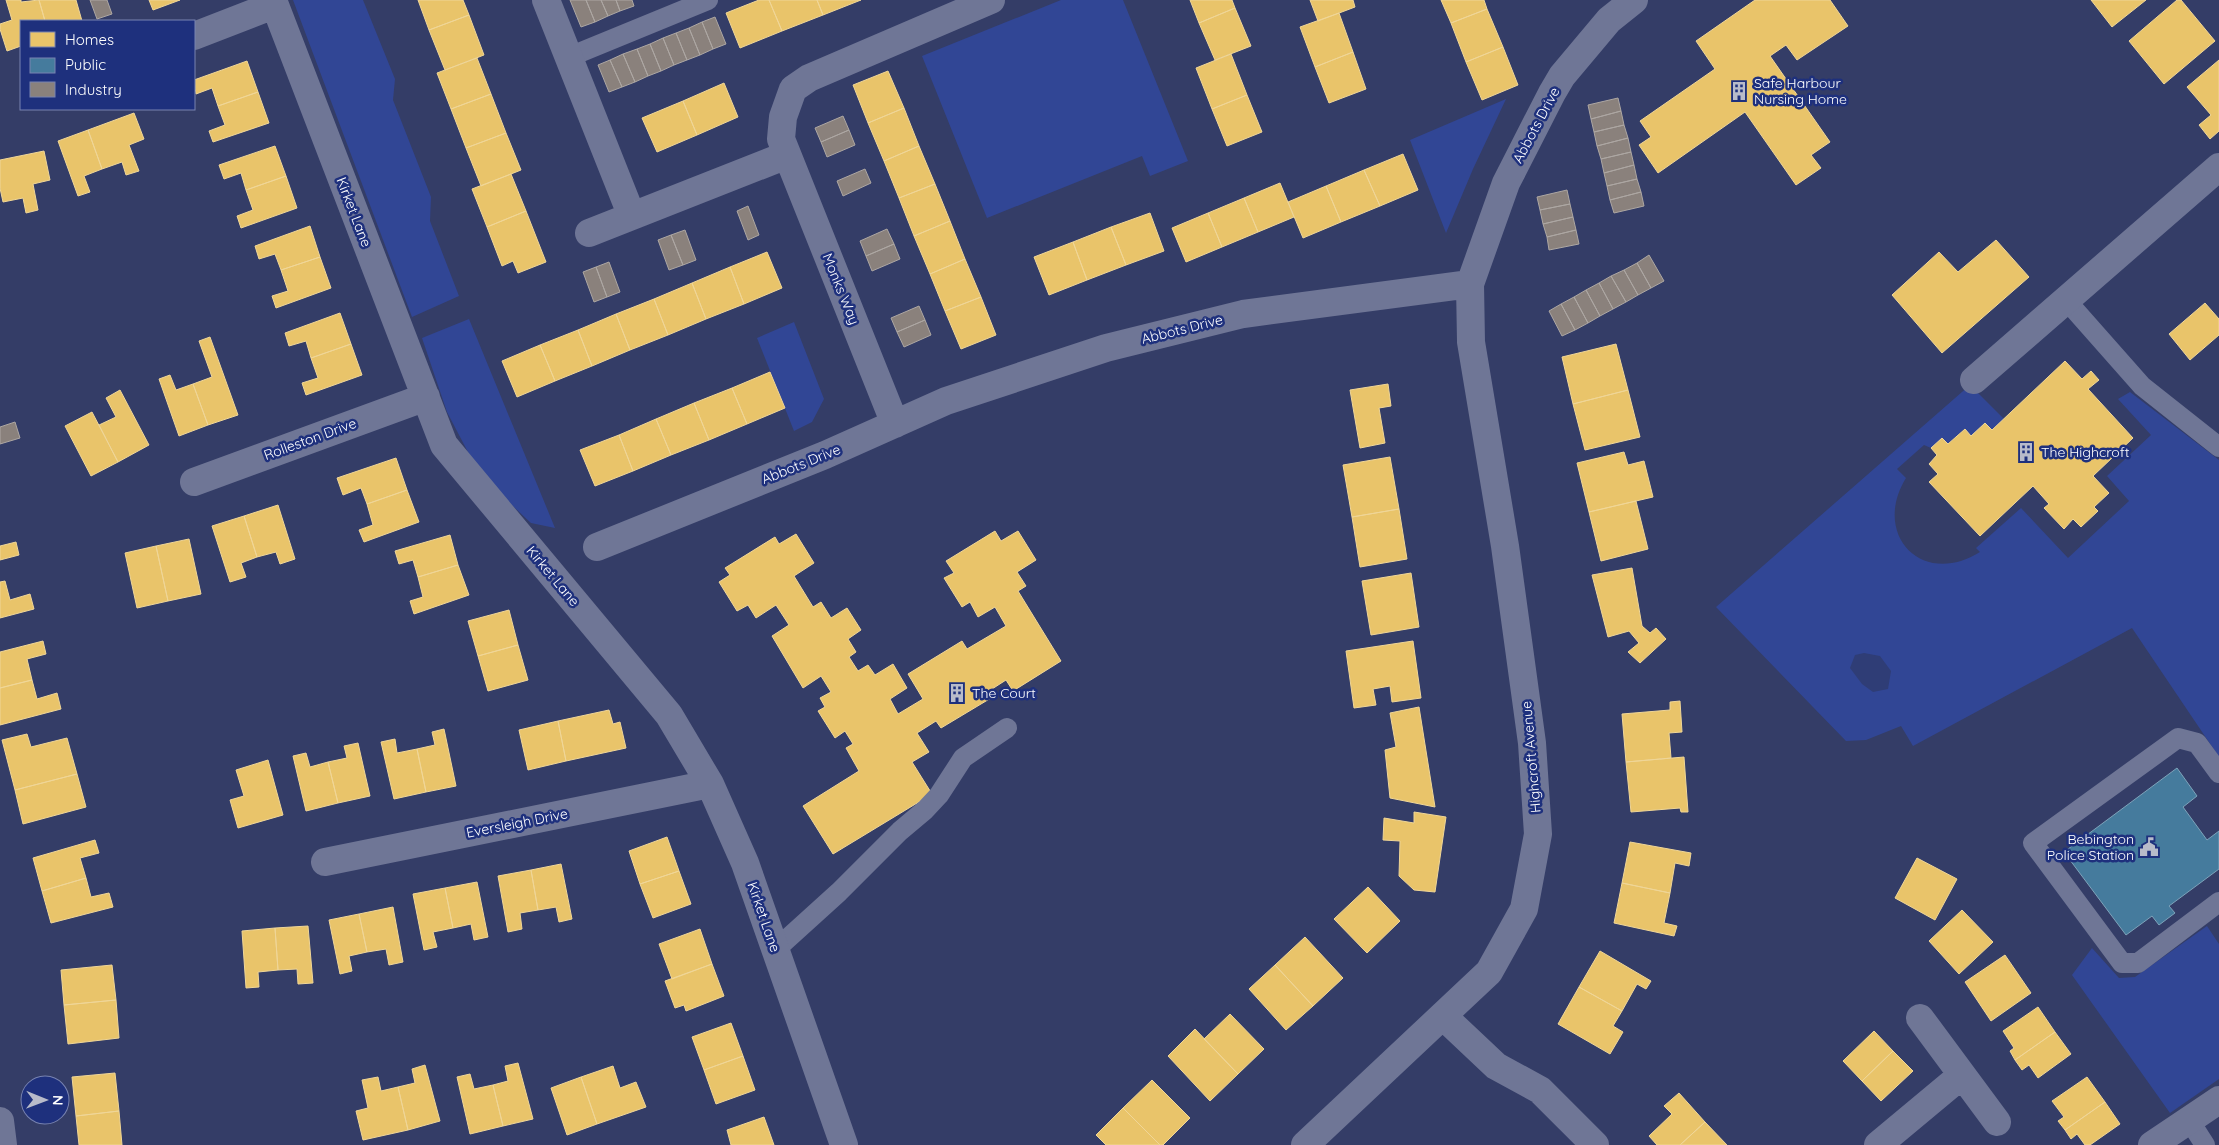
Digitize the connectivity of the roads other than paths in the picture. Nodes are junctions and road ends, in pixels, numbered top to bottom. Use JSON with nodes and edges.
{"nodes":[{"id":1,"x":546,"y":0,"type":"edge"},
{"id":2,"x":708,"y":0,"type":"edge"},
{"id":3,"x":991,"y":0,"type":"edge"},
{"id":4,"x":1634,"y":0,"type":"edge"},
{"id":5,"x":274,"y":3,"type":"edge"},
{"id":6,"x":195,"y":36,"type":"edge"},
{"id":7,"x":569,"y":57,"type":"junction"},
{"id":8,"x":787,"y":155,"type":"junction"},
{"id":9,"x":2219,"y":167,"type":"edge"},
{"id":10,"x":632,"y":214,"type":"junction"},
{"id":11,"x":589,"y":233,"type":"dead end"},
{"id":12,"x":1470,"y":284,"type":"junction"},
{"id":13,"x":2066,"y":300,"type":"junction"},
{"id":14,"x":1974,"y":380,"type":"dead end"},
{"id":15,"x":426,"y":397,"type":"junction"},
{"id":16,"x":895,"y":424,"type":"junction"},
{"id":17,"x":2219,"y":447,"type":"edge"},
{"id":18,"x":194,"y":482,"type":"dead end"},
{"id":19,"x":596,"y":547,"type":"dead end"},
{"id":20,"x":1007,"y":728,"type":"dead end"},
{"id":21,"x":2219,"y":774,"type":"edge"},
{"id":22,"x":710,"y":784,"type":"junction"},
{"id":23,"x":324,"y":862,"type":"dead end"},
{"id":24,"x":2219,"y":902,"type":"edge"},
{"id":25,"x":775,"y":950,"type":"junction"},
{"id":26,"x":1443,"y":1016,"type":"junction"},
{"id":27,"x":1920,"y":1018,"type":"dead end"},
{"id":28,"x":1962,"y":1075,"type":"junction"},
{"id":29,"x":2219,"y":1100,"type":"edge"},
{"id":30,"x":2189,"y":1120,"type":"junction"},
{"id":31,"x":0,"y":1121,"type":"edge"},
{"id":32,"x":1997,"y":1122,"type":"dead end"},
{"id":33,"x":3,"y":1145,"type":"edge"},
{"id":34,"x":844,"y":1145,"type":"edge"},
{"id":35,"x":1305,"y":1145,"type":"edge"},
{"id":36,"x":1595,"y":1145,"type":"edge"},
{"id":37,"x":1878,"y":1145,"type":"edge"},
{"id":38,"x":2152,"y":1145,"type":"edge"},
{"id":39,"x":2205,"y":1145,"type":"edge"}],
"edges":[{"from":1,"to":7,"type":"street"},
{"from":2,"to":7,"type":"lane"},
{"from":3,"to":8,"type":"street","name":"Monks Way"},
{"from":4,"to":12,"type":"street","name":"Abbots Drive"},
{"from":5,"to":6,"type":"street"},
{"from":5,"to":15,"type":"street","name":"Kirket Lane"},
{"from":7,"to":10,"type":"street"},
{"from":8,"to":10,"type":"street"},
{"from":8,"to":16,"type":"street","name":"Monks Way"},
{"from":9,"to":13,"type":"street"},
{"from":10,"to":11,"type":"street"},
{"from":12,"to":16,"type":"street","name":"Abbots Drive"},
{"from":12,"to":26,"type":"street","name":"Highcroft Avenue"},
{"from":13,"to":14,"type":"street"},
{"from":13,"to":17,"type":"lane"},
{"from":15,"to":18,"type":"street","name":"Rolleston Drive"},
{"from":15,"to":22,"type":"street","name":"Kirket Lane"},
{"from":16,"to":19,"type":"street","name":"Abbots Drive"},
{"from":20,"to":25,"type":"lane"},
{"from":21,"to":24,"type":"lane"},
{"from":22,"to":23,"type":"street","name":"Eversleigh Drive"},
{"from":22,"to":25,"type":"street","name":"Kirket Lane"},
{"from":25,"to":34,"type":"street","name":"Kirket Lane"},
{"from":26,"to":35,"type":"street","name":"Highcroft Avenue"},
{"from":26,"to":36,"type":"street"},
{"from":27,"to":28,"type":"street"},
{"from":28,"to":32,"type":"street"},
{"from":28,"to":37,"type":"street"},
{"from":29,"to":30,"type":"street"},
{"from":30,"to":38,"type":"street"},
{"from":30,"to":39,"type":"lane"},
{"from":31,"to":33,"type":"street"}]}
